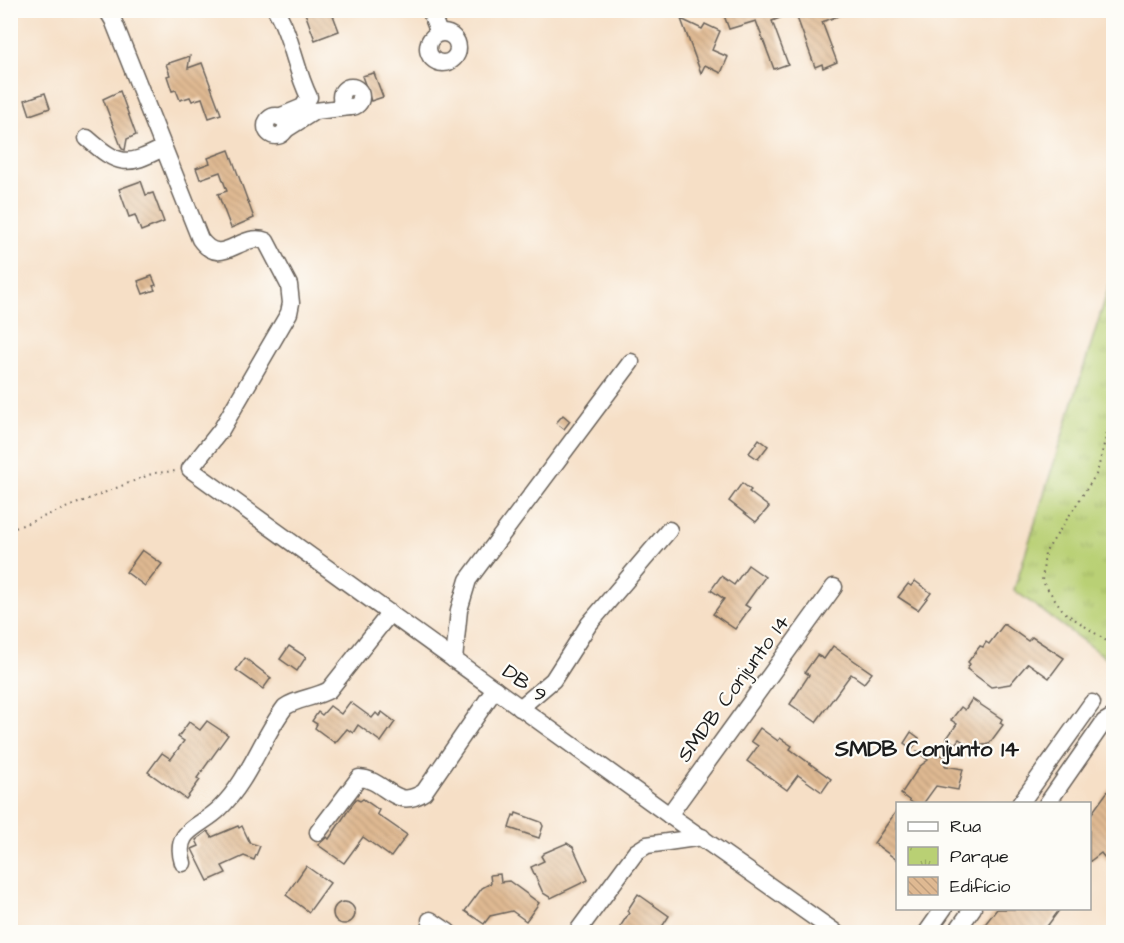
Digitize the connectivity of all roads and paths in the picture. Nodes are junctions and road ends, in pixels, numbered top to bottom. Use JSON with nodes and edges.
{"nodes":[{"id":1,"x":107,"y":10,"type":"edge"},
{"id":2,"x":276,"y":10,"type":"edge"},
{"id":3,"x":430,"y":10,"type":"edge"},
{"id":4,"x":439,"y":33,"type":"dead end"},
{"id":5,"x":309,"y":97,"type":"junction"},
{"id":6,"x":87,"y":138,"type":"dead end"},
{"id":7,"x":163,"y":148,"type":"junction"},
{"id":8,"x":631,"y":362,"type":"dead end"},
{"id":9,"x":1113,"y":404,"type":"edge"},
{"id":10,"x":190,"y":469,"type":"junction"},
{"id":11,"x":10,"y":530,"type":"edge"},
{"id":12,"x":669,"y":530,"type":"dead end"},
{"id":13,"x":834,"y":587,"type":"dead end"},
{"id":14,"x":390,"y":613,"type":"junction"},
{"id":15,"x":1113,"y":646,"type":"edge"},
{"id":16,"x":454,"y":660,"type":"junction"},
{"id":17,"x":495,"y":689,"type":"junction"},
{"id":18,"x":1092,"y":703,"type":"dead end"},
{"id":19,"x":520,"y":708,"type":"junction"},
{"id":20,"x":1113,"y":716,"type":"edge"},
{"id":21,"x":1021,"y":802,"type":"edge"},
{"id":22,"x":1048,"y":802,"type":"edge"},
{"id":23,"x":669,"y":815,"type":"junction"},
{"id":24,"x":318,"y":832,"type":"dead end"},
{"id":25,"x":702,"y":837,"type":"junction"},
{"id":26,"x":183,"y":863,"type":"dead end"},
{"id":27,"x":943,"y":910,"type":"edge"},
{"id":28,"x":972,"y":910,"type":"edge"},
{"id":29,"x":430,"y":920,"type":"dead end"},
{"id":30,"x":834,"y":932,"type":"edge"},
{"id":31,"x":448,"y":933,"type":"edge"},
{"id":32,"x":577,"y":933,"type":"edge"},
{"id":33,"x":927,"y":933,"type":"edge"},
{"id":34,"x":956,"y":933,"type":"edge"}],
"edges":[{"from":1,"to":7,"type":"street"},
{"from":2,"to":5,"type":"street"},
{"from":3,"to":4,"type":"street"},
{"from":5,"to":5,"type":"street"},
{"from":6,"to":7,"type":"street"},
{"from":7,"to":10,"type":"street"},
{"from":8,"to":16,"type":"street"},
{"from":9,"to":15,"type":"path"},
{"from":10,"to":11,"type":"path"},
{"from":10,"to":14,"type":"street","name":"DB 9"},
{"from":12,"to":19,"type":"street"},
{"from":13,"to":23,"type":"street","name":"SMDB Conjunto 14"},
{"from":14,"to":16,"type":"street","name":"DB 9"},
{"from":14,"to":26,"type":"street"},
{"from":16,"to":17,"type":"street","name":"DB 9"},
{"from":17,"to":19,"type":"street","name":"DB 9"},
{"from":17,"to":24,"type":"street"},
{"from":18,"to":21,"type":"street"},
{"from":19,"to":23,"type":"street","name":"DB 9"},
{"from":20,"to":22,"type":"street"},
{"from":23,"to":25,"type":"street","name":"DB 9"},
{"from":25,"to":30,"type":"street","name":"DB 9"},
{"from":25,"to":32,"type":"street"},
{"from":27,"to":33,"type":"street"},
{"from":28,"to":34,"type":"street"},
{"from":29,"to":31,"type":"street"}]}
